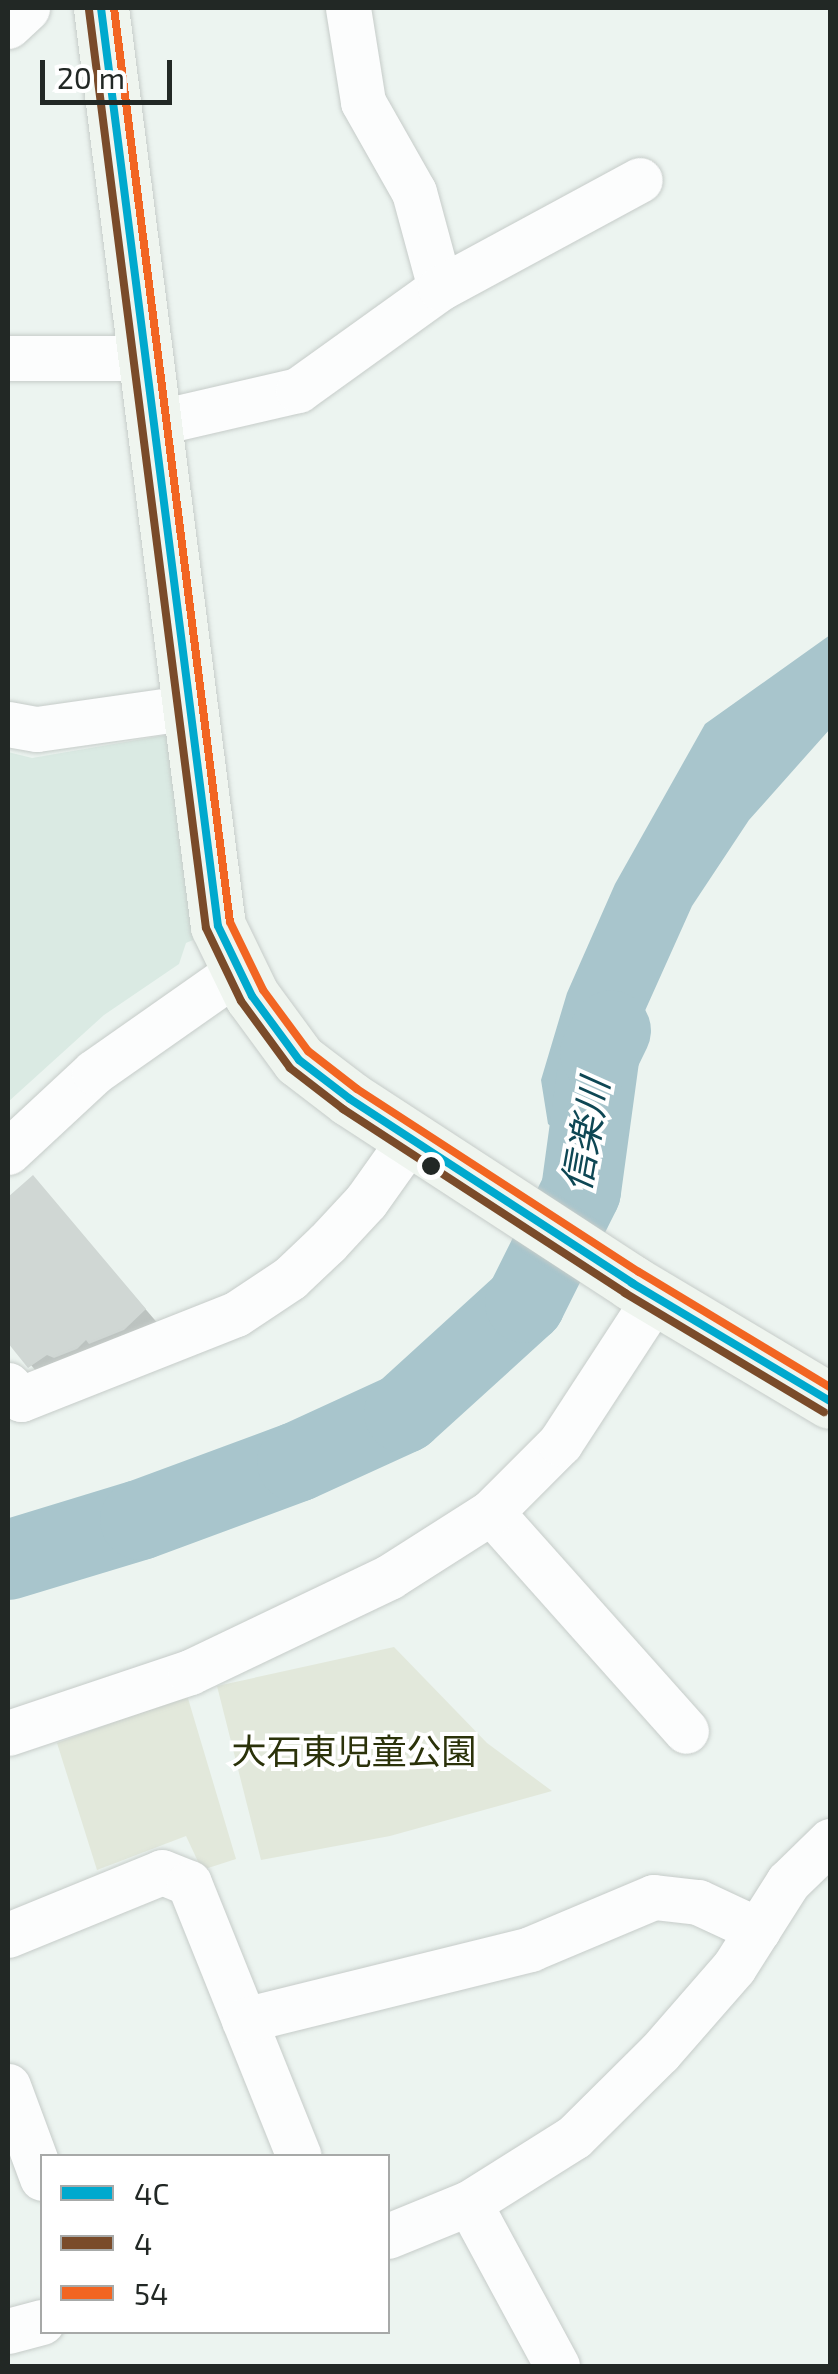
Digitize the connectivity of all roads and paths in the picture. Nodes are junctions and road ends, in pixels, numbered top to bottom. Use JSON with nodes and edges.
{"nodes":[{"id":1,"x":27,"y":8,"type":"edge"},
{"id":2,"x":101,"y":8,"type":"edge"},
{"id":3,"x":348,"y":8,"type":"edge"},
{"id":4,"x":8,"y":26,"type":"edge"},
{"id":5,"x":640,"y":180,"type":"dead end"},
{"id":6,"x":440,"y":288,"type":"junction"},
{"id":7,"x":8,"y":358,"type":"edge"},
{"id":8,"x":146,"y":358,"type":"junction"},
{"id":9,"x":155,"y":423,"type":"junction"},
{"id":10,"x":191,"y":707,"type":"junction"},
{"id":11,"x":8,"y":724,"type":"edge"},
{"id":12,"x":239,"y":970,"type":"junction"},
{"id":13,"x":425,"y":1148,"type":"junction"},
{"id":14,"x":8,"y":1152,"type":"edge"},
{"id":15,"x":644,"y":1290,"type":"junction"},
{"id":16,"x":8,"y":1384,"type":"edge"},
{"id":17,"x":830,"y":1402,"type":"edge"},
{"id":18,"x":491,"y":1512,"type":"junction"},
{"id":19,"x":686,"y":1731,"type":"dead end"},
{"id":20,"x":8,"y":1733,"type":"edge"},
{"id":21,"x":830,"y":1841,"type":"edge"},
{"id":22,"x":758,"y":1930,"type":"junction"},
{"id":23,"x":8,"y":1934,"type":"edge"},
{"id":24,"x":244,"y":2020,"type":"junction"},
{"id":25,"x":8,"y":2086,"type":"edge"},
{"id":26,"x":297,"y":2154,"type":"edge"},
{"id":27,"x":40,"y":2173,"type":"edge"},
{"id":28,"x":469,"y":2203,"type":"junction"},
{"id":29,"x":390,"y":2235,"type":"edge"},
{"id":30,"x":40,"y":2323,"type":"edge"},
{"id":31,"x":8,"y":2331,"type":"edge"},
{"id":32,"x":558,"y":2366,"type":"edge"}],
"edges":[{"from":1,"to":4,"type":"street"},
{"from":2,"to":8,"type":"main road"},
{"from":3,"to":6,"type":"street"},
{"from":5,"to":6,"type":"street"},
{"from":6,"to":9,"type":"street"},
{"from":7,"to":8,"type":"street"},
{"from":8,"to":9,"type":"main road"},
{"from":9,"to":10,"type":"main road"},
{"from":10,"to":11,"type":"street"},
{"from":10,"to":12,"type":"main road"},
{"from":12,"to":13,"type":"main road"},
{"from":12,"to":14,"type":"street"},
{"from":13,"to":15,"type":"main road"},
{"from":13,"to":16,"type":"street"},
{"from":15,"to":17,"type":"main road"},
{"from":15,"to":18,"type":"street"},
{"from":18,"to":19,"type":"street"},
{"from":18,"to":20,"type":"street"},
{"from":21,"to":22,"type":"street"},
{"from":22,"to":24,"type":"street"},
{"from":22,"to":28,"type":"street"},
{"from":23,"to":24,"type":"street"},
{"from":24,"to":26,"type":"street"},
{"from":25,"to":27,"type":"street"},
{"from":28,"to":29,"type":"street"},
{"from":28,"to":32,"type":"street"},
{"from":30,"to":31,"type":"street"}]}
